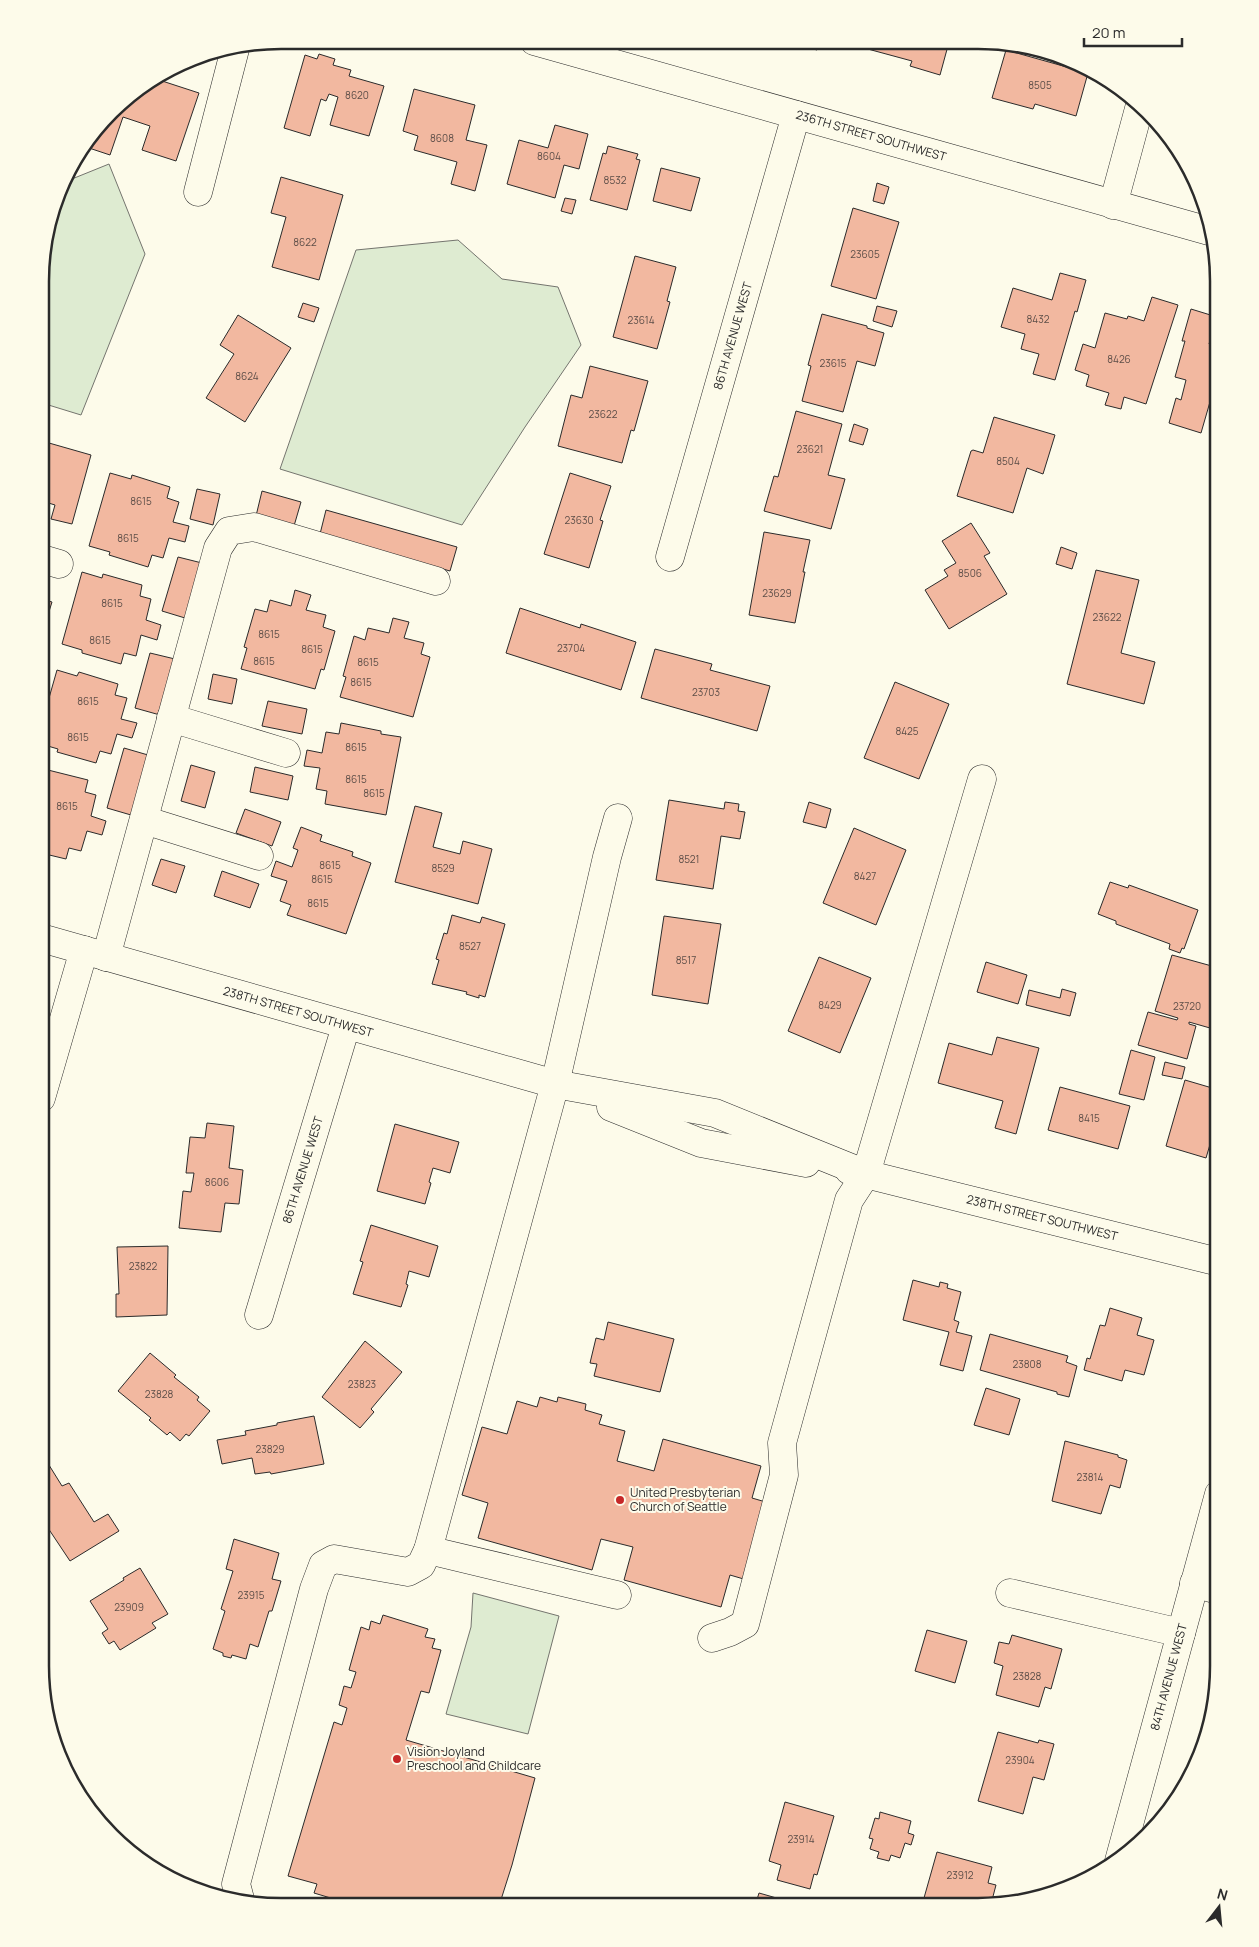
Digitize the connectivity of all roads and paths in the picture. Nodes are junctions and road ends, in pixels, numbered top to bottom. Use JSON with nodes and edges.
{"nodes":[{"id":1,"x":562,"y":49,"type":"edge"},
{"id":2,"x":234,"y":54,"type":"edge"},
{"id":3,"x":1138,"y":113,"type":"edge"},
{"id":4,"x":796,"y":115,"type":"junction"},
{"id":5,"x":198,"y":192,"type":"dead end"},
{"id":6,"x":1113,"y":205,"type":"junction"},
{"id":7,"x":1204,"y":230,"type":"edge"},
{"id":8,"x":670,"y":557,"type":"dead end"},
{"id":9,"x":436,"y":581,"type":"dead end"},
{"id":10,"x":171,"y":718,"type":"junction"},
{"id":11,"x":286,"y":753,"type":"dead end"},
{"id":12,"x":982,"y":779,"type":"dead end"},
{"id":13,"x":618,"y":818,"type":"dead end"},
{"id":14,"x":144,"y":820,"type":"junction"},
{"id":15,"x":259,"y":856,"type":"dead end"},
{"id":16,"x":49,"y":940,"type":"edge"},
{"id":17,"x":95,"y":954,"type":"junction"},
{"id":18,"x":346,"y":1026,"type":"junction"},
{"id":19,"x":49,"y":1077,"type":"edge"},
{"id":20,"x":555,"y":1084,"type":"junction"},
{"id":21,"x":866,"y":1174,"type":"junction"},
{"id":22,"x":1210,"y":1260,"type":"edge"},
{"id":23,"x":259,"y":1315,"type":"dead end"},
{"id":24,"x":428,"y":1550,"type":"junction"},
{"id":25,"x":1210,"y":1555,"type":"edge"},
{"id":26,"x":1206,"y":1586,"type":"edge"},
{"id":27,"x":1010,"y":1592,"type":"dead end"},
{"id":28,"x":617,"y":1594,"type":"dead end"},
{"id":29,"x":1181,"y":1633,"type":"junction"},
{"id":30,"x":712,"y":1638,"type":"dead end"},
{"id":31,"x":1122,"y":1847,"type":"edge"},
{"id":32,"x":239,"y":1894,"type":"edge"}],
"edges":[{"from":1,"to":4,"type":"street","name":"236TH STREET SOUTHWEST"},
{"from":2,"to":5,"type":"street"},
{"from":3,"to":6,"type":"street"},
{"from":4,"to":6,"type":"street","name":"236TH STREET SOUTHWEST"},
{"from":4,"to":8,"type":"street","name":"86TH AVENUE WEST"},
{"from":6,"to":7,"type":"street","name":"236TH STREET SOUTHWEST"},
{"from":9,"to":10,"type":"street"},
{"from":10,"to":11,"type":"street"},
{"from":10,"to":14,"type":"street"},
{"from":12,"to":21,"type":"street"},
{"from":13,"to":20,"type":"street"},
{"from":14,"to":15,"type":"street"},
{"from":14,"to":17,"type":"street"},
{"from":16,"to":17,"type":"street","name":"238TH STREET SOUTHWEST"},
{"from":17,"to":18,"type":"street","name":"238TH STREET SOUTHWEST"},
{"from":17,"to":19,"type":"street"},
{"from":18,"to":20,"type":"street","name":"238TH STREET SOUTHWEST"},
{"from":18,"to":23,"type":"street","name":"86TH AVENUE WEST"},
{"from":20,"to":21,"type":"street","name":"238TH STREET SOUTHWEST"},
{"from":20,"to":24,"type":"street"},
{"from":21,"to":22,"type":"street","name":"238TH STREET SOUTHWEST"},
{"from":21,"to":30,"type":"street"},
{"from":24,"to":28,"type":"street"},
{"from":24,"to":32,"type":"street"},
{"from":25,"to":26,"type":"street","name":"84TH AVENUE WEST"},
{"from":26,"to":29,"type":"street","name":"84TH AVENUE WEST"},
{"from":27,"to":29,"type":"street"},
{"from":29,"to":31,"type":"street","name":"84TH AVENUE WEST"}]}
